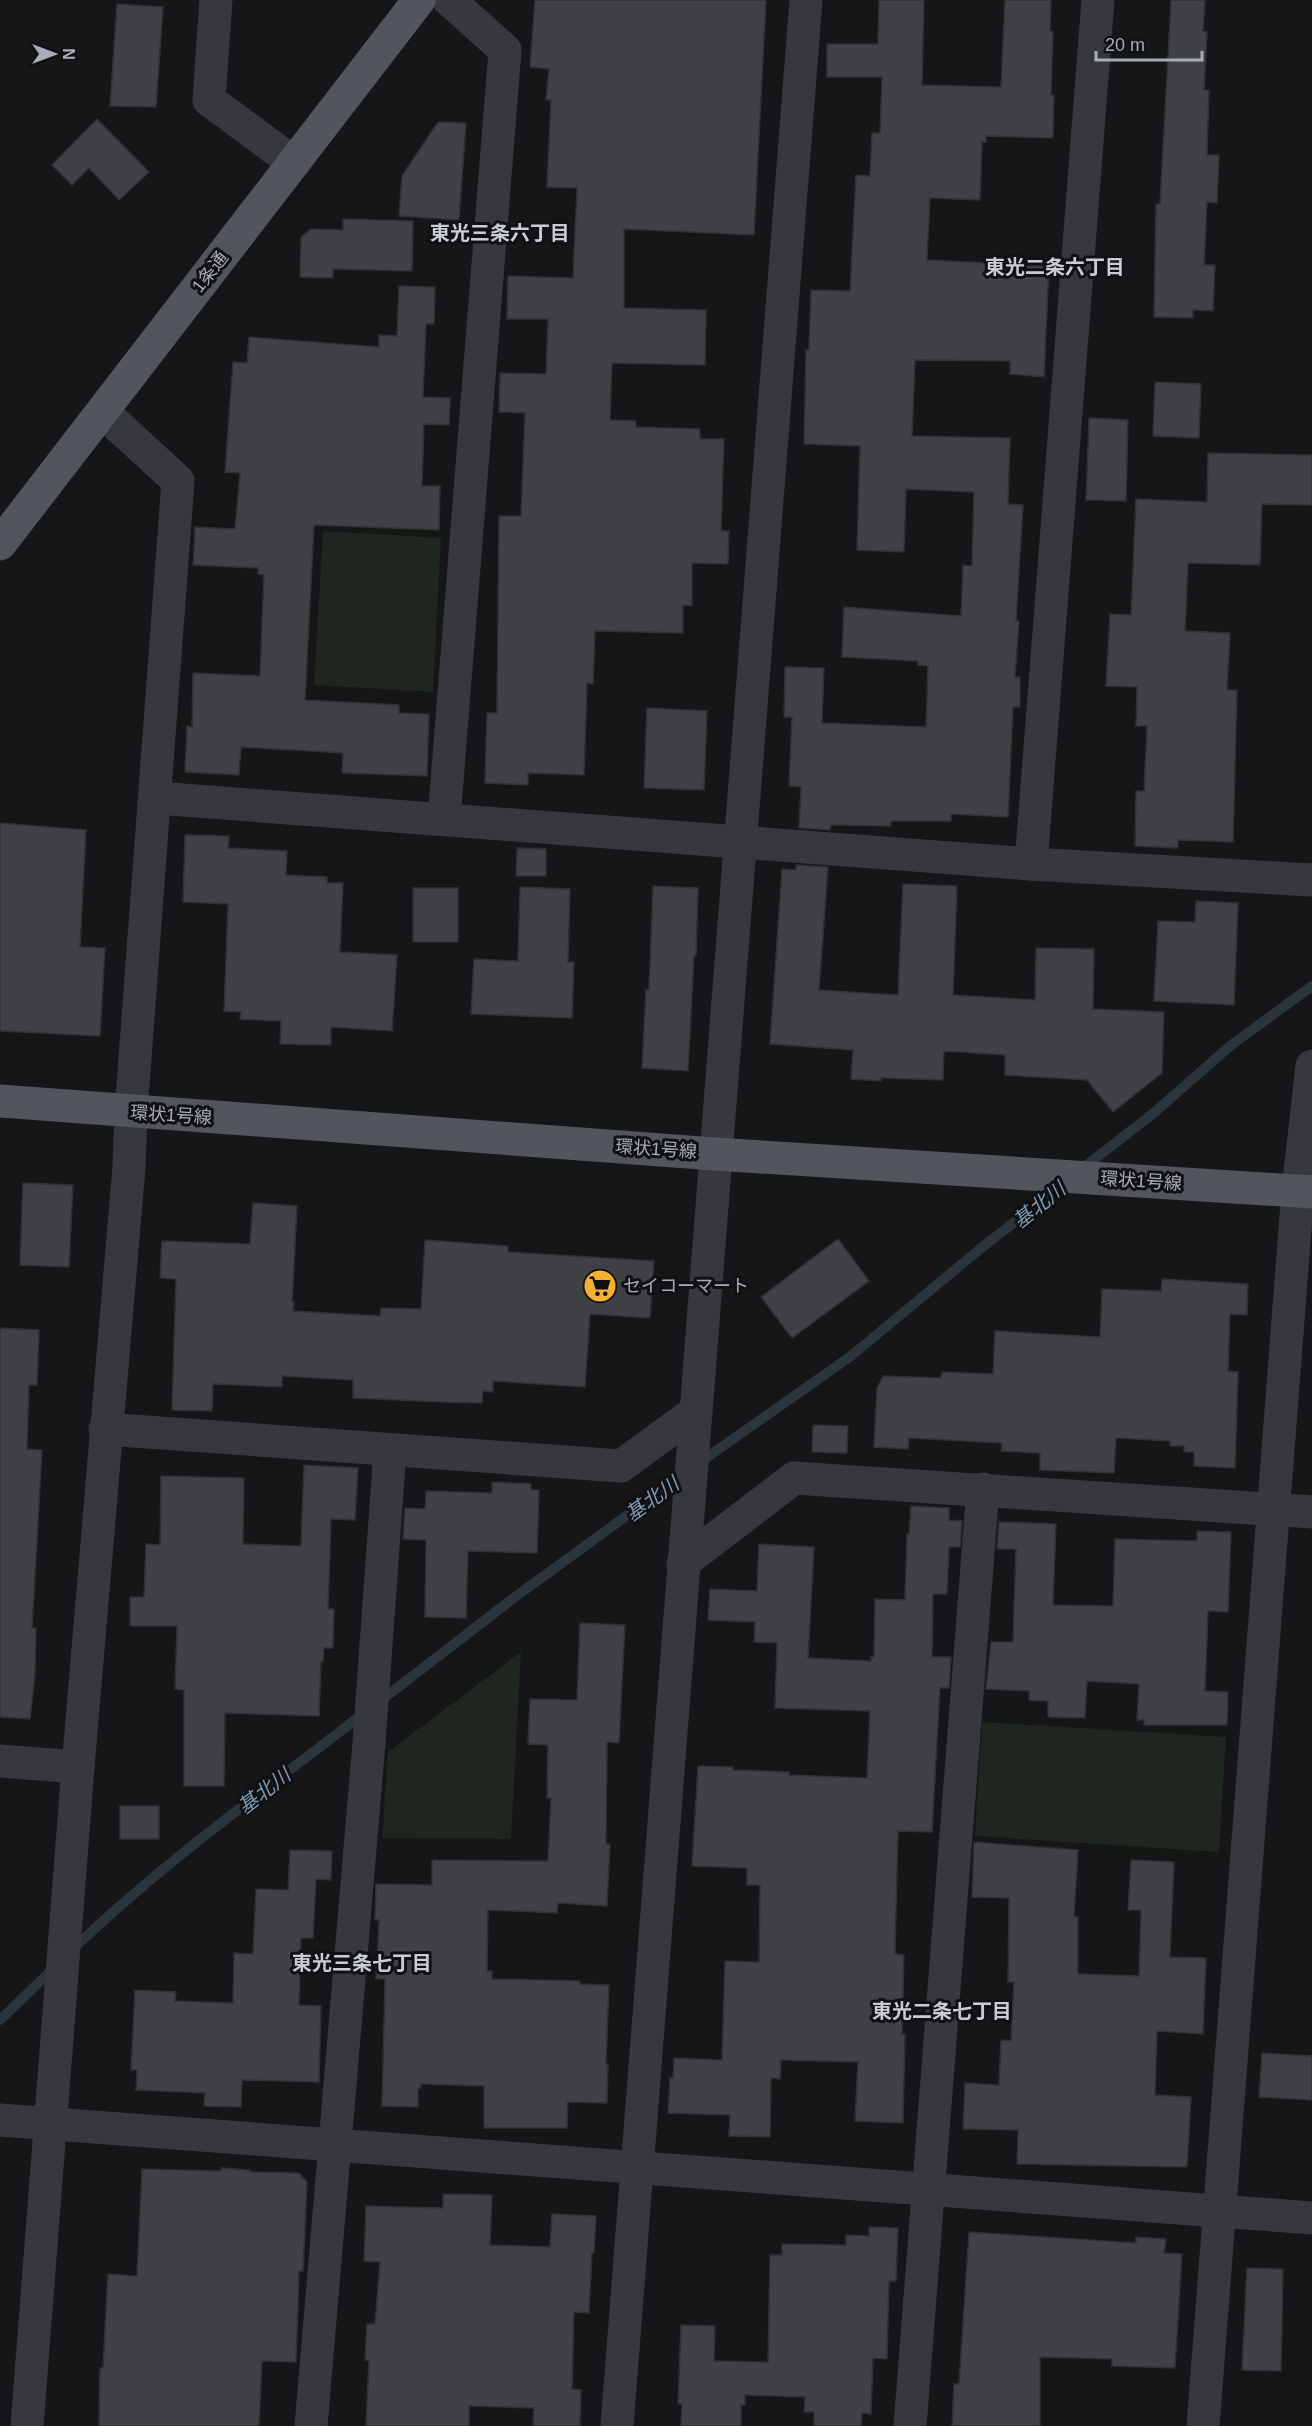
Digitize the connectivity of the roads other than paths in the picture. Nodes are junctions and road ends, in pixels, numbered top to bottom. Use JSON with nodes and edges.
{"nodes":[{"id":1,"x":216,"y":0,"type":"edge"},
{"id":2,"x":419,"y":0,"type":"edge"},
{"id":3,"x":449,"y":0,"type":"edge"},
{"id":4,"x":806,"y":0,"type":"edge"},
{"id":5,"x":1098,"y":0,"type":"edge"},
{"id":6,"x":294,"y":163,"type":"junction"},
{"id":7,"x":102,"y":412,"type":"junction"},
{"id":8,"x":0,"y":544,"type":"edge"},
{"id":9,"x":156,"y":798,"type":"junction"},
{"id":10,"x":444,"y":819,"type":"junction"},
{"id":11,"x":739,"y":842,"type":"junction"},
{"id":12,"x":1031,"y":864,"type":"junction"},
{"id":13,"x":1312,"y":880,"type":"edge"},
{"id":14,"x":1312,"y":1066,"type":"edge"},
{"id":15,"x":0,"y":1101,"type":"edge"},
{"id":16,"x":130,"y":1112,"type":"junction"},
{"id":17,"x":715,"y":1154,"type":"junction"},
{"id":18,"x":1305,"y":1191,"type":"edge"},
{"id":19,"x":695,"y":1412,"type":"junction"},
{"id":20,"x":105,"y":1429,"type":"junction"},
{"id":21,"x":390,"y":1450,"type":"junction"},
{"id":22,"x":983,"y":1489,"type":"junction"},
{"id":23,"x":1274,"y":1509,"type":"junction"},
{"id":24,"x":1312,"y":1512,"type":"edge"},
{"id":25,"x":683,"y":1563,"type":"junction"},
{"id":26,"x":0,"y":1761,"type":"edge"},
{"id":27,"x":78,"y":1767,"type":"junction"},
{"id":28,"x":0,"y":2120,"type":"edge"},
{"id":29,"x":51,"y":2126,"type":"junction"},
{"id":30,"x":333,"y":2145,"type":"junction"},
{"id":31,"x":637,"y":2167,"type":"junction"},
{"id":32,"x":929,"y":2188,"type":"junction"},
{"id":33,"x":1220,"y":2212,"type":"junction"},
{"id":34,"x":1312,"y":2218,"type":"edge"},
{"id":35,"x":27,"y":2426,"type":"edge"},
{"id":36,"x":311,"y":2426,"type":"edge"},
{"id":37,"x":617,"y":2426,"type":"edge"},
{"id":38,"x":910,"y":2426,"type":"edge"},
{"id":39,"x":1203,"y":2426,"type":"edge"}],
"edges":[{"from":1,"to":6,"type":"street"},
{"from":2,"to":6,"type":"main road","name":"1条通"},
{"from":3,"to":10,"type":"street"},
{"from":4,"to":11,"type":"street"},
{"from":5,"to":12,"type":"street"},
{"from":6,"to":7,"type":"main road","name":"1条通"},
{"from":7,"to":8,"type":"main road","name":"1条通"},
{"from":7,"to":9,"type":"street"},
{"from":9,"to":10,"type":"street"},
{"from":9,"to":16,"type":"street"},
{"from":10,"to":11,"type":"street"},
{"from":11,"to":12,"type":"street"},
{"from":11,"to":17,"type":"street"},
{"from":12,"to":13,"type":"street"},
{"from":14,"to":18,"type":"street"},
{"from":15,"to":16,"type":"main road","name":"環状1号線"},
{"from":16,"to":17,"type":"main road","name":"環状1号線"},
{"from":16,"to":20,"type":"street"},
{"from":17,"to":18,"type":"main road","name":"環状1号線"},
{"from":17,"to":19,"type":"street"},
{"from":18,"to":23,"type":"street"},
{"from":19,"to":21,"type":"street"},
{"from":19,"to":25,"type":"street"},
{"from":20,"to":21,"type":"street"},
{"from":20,"to":27,"type":"street"},
{"from":21,"to":30,"type":"street"},
{"from":22,"to":23,"type":"street"},
{"from":22,"to":25,"type":"street"},
{"from":22,"to":32,"type":"street"},
{"from":23,"to":24,"type":"street"},
{"from":23,"to":33,"type":"street"},
{"from":25,"to":31,"type":"street"},
{"from":26,"to":27,"type":"street"},
{"from":27,"to":29,"type":"street"},
{"from":28,"to":29,"type":"street"},
{"from":29,"to":30,"type":"street"},
{"from":29,"to":35,"type":"street"},
{"from":30,"to":31,"type":"street"},
{"from":30,"to":36,"type":"street"},
{"from":31,"to":32,"type":"street"},
{"from":31,"to":37,"type":"street"},
{"from":32,"to":33,"type":"street"},
{"from":32,"to":38,"type":"street"},
{"from":33,"to":34,"type":"street"},
{"from":33,"to":39,"type":"street"}]}
